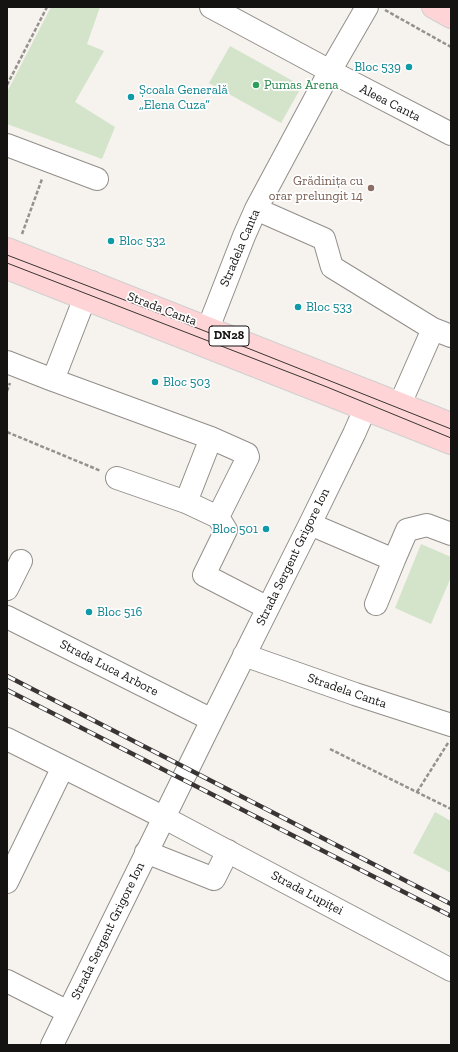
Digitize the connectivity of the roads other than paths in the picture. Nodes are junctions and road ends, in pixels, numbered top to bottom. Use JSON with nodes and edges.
{"nodes":[{"id":1,"x":210,"y":7,"type":"edge"},
{"id":2,"x":367,"y":7,"type":"edge"},
{"id":3,"x":433,"y":7,"type":"edge"},
{"id":4,"x":451,"y":17,"type":"edge"},
{"id":5,"x":330,"y":72,"type":"junction"},
{"id":6,"x":451,"y":134,"type":"edge"},
{"id":7,"x":7,"y":145,"type":"edge"},
{"id":8,"x":97,"y":180,"type":"dead end"},
{"id":9,"x":256,"y":209,"type":"junction"},
{"id":10,"x":10,"y":256,"type":"edge"},
{"id":11,"x":88,"y":290,"type":"junction"},
{"id":12,"x":442,"y":333,"type":"edge"},
{"id":13,"x":205,"y":336,"type":"junction"},
{"id":14,"x":7,"y":362,"type":"edge"},
{"id":15,"x":53,"y":380,"type":"junction"},
{"id":16,"x":368,"y":401,"type":"junction"},
{"id":17,"x":400,"y":404,"type":"junction"},
{"id":18,"x":451,"y":424,"type":"edge"},
{"id":19,"x":211,"y":438,"type":"junction"},
{"id":20,"x":451,"y":443,"type":"edge"},
{"id":21,"x":117,"y":478,"type":"road end"},
{"id":22,"x":186,"y":502,"type":"junction"},
{"id":23,"x":218,"y":517,"type":"junction"},
{"id":24,"x":310,"y":524,"type":"junction"},
{"id":25,"x":451,"y":534,"type":"edge"},
{"id":26,"x":394,"y":560,"type":"junction"},
{"id":27,"x":22,"y":561,"type":"dead end"},
{"id":28,"x":7,"y":589,"type":"edge"},
{"id":29,"x":376,"y":604,"type":"dead end"},
{"id":30,"x":268,"y":608,"type":"junction"},
{"id":31,"x":7,"y":617,"type":"edge"},
{"id":32,"x":244,"y":655,"type":"junction"},
{"id":33,"x":212,"y":720,"type":"junction"},
{"id":34,"x":451,"y":725,"type":"edge"},
{"id":35,"x":7,"y":739,"type":"edge"},
{"id":36,"x":63,"y":767,"type":"junction"},
{"id":37,"x":164,"y":817,"type":"junction"},
{"id":38,"x":146,"y":852,"type":"junction"},
{"id":39,"x":228,"y":852,"type":"junction"},
{"id":40,"x":7,"y":882,"type":"edge"},
{"id":41,"x":451,"y":970,"type":"edge"},
{"id":42,"x":7,"y":981,"type":"edge"},
{"id":43,"x":68,"y":1012,"type":"junction"},
{"id":44,"x":52,"y":1045,"type":"edge"}],
"edges":[{"from":1,"to":5,"type":"street","name":"Aleea Canta"},
{"from":2,"to":5,"type":"street","name":"Stradela Canta"},
{"from":3,"to":4,"type":"main road"},
{"from":5,"to":6,"type":"street","name":"Aleea Canta"},
{"from":5,"to":9,"type":"street","name":"Stradela Canta"},
{"from":7,"to":8,"type":"street"},
{"from":9,"to":12,"type":"street"},
{"from":9,"to":13,"type":"street","name":"Stradela Canta"},
{"from":10,"to":11,"type":"main road","name":"Strada Canta","number":"DN28"},
{"from":11,"to":13,"type":"main road","name":"Strada Canta","number":"DN28"},
{"from":11,"to":15,"type":"street"},
{"from":12,"to":17,"type":"street"},
{"from":13,"to":16,"type":"main road","name":"Strada Canta","number":"DN28"},
{"from":14,"to":15,"type":"street"},
{"from":15,"to":19,"type":"street"},
{"from":16,"to":17,"type":"main road","name":"Strada Canta","number":"DN28"},
{"from":16,"to":20,"type":"main road","name":"Strada Canta","number":"DN28"},
{"from":16,"to":24,"type":"street","name":"Strada Sergent Grigore Ion"},
{"from":17,"to":18,"type":"main road","name":"Strada Canta","number":"DN28"},
{"from":19,"to":22,"type":"street"},
{"from":19,"to":23,"type":"street"},
{"from":21,"to":22,"type":"street"},
{"from":22,"to":23,"type":"street"},
{"from":23,"to":30,"type":"street"},
{"from":24,"to":26,"type":"street"},
{"from":24,"to":30,"type":"street","name":"Strada Sergent Grigore Ion"},
{"from":25,"to":26,"type":"street"},
{"from":26,"to":29,"type":"street"},
{"from":27,"to":28,"type":"street"},
{"from":30,"to":32,"type":"street","name":"Strada Sergent Grigore Ion"},
{"from":31,"to":33,"type":"street","name":"Strada Luca Arbore"},
{"from":32,"to":33,"type":"street","name":"Strada Sergent Grigore Ion"},
{"from":32,"to":34,"type":"street","name":"Stradela Canta"},
{"from":33,"to":37,"type":"street","name":"Strada Sergent Grigore Ion"},
{"from":35,"to":36,"type":"street","name":"Strada Lupiței"},
{"from":36,"to":37,"type":"street","name":"Strada Lupiței"},
{"from":36,"to":40,"type":"street"},
{"from":37,"to":38,"type":"street","name":"Strada Sergent Grigore Ion"},
{"from":37,"to":39,"type":"street","name":"Strada Lupiței"},
{"from":38,"to":39,"type":"street"},
{"from":38,"to":43,"type":"street","name":"Strada Sergent Grigore Ion"},
{"from":39,"to":41,"type":"street","name":"Strada Lupiței"},
{"from":42,"to":43,"type":"street"},
{"from":43,"to":44,"type":"street","name":"Strada Sergent Grigore Ion"}]}
